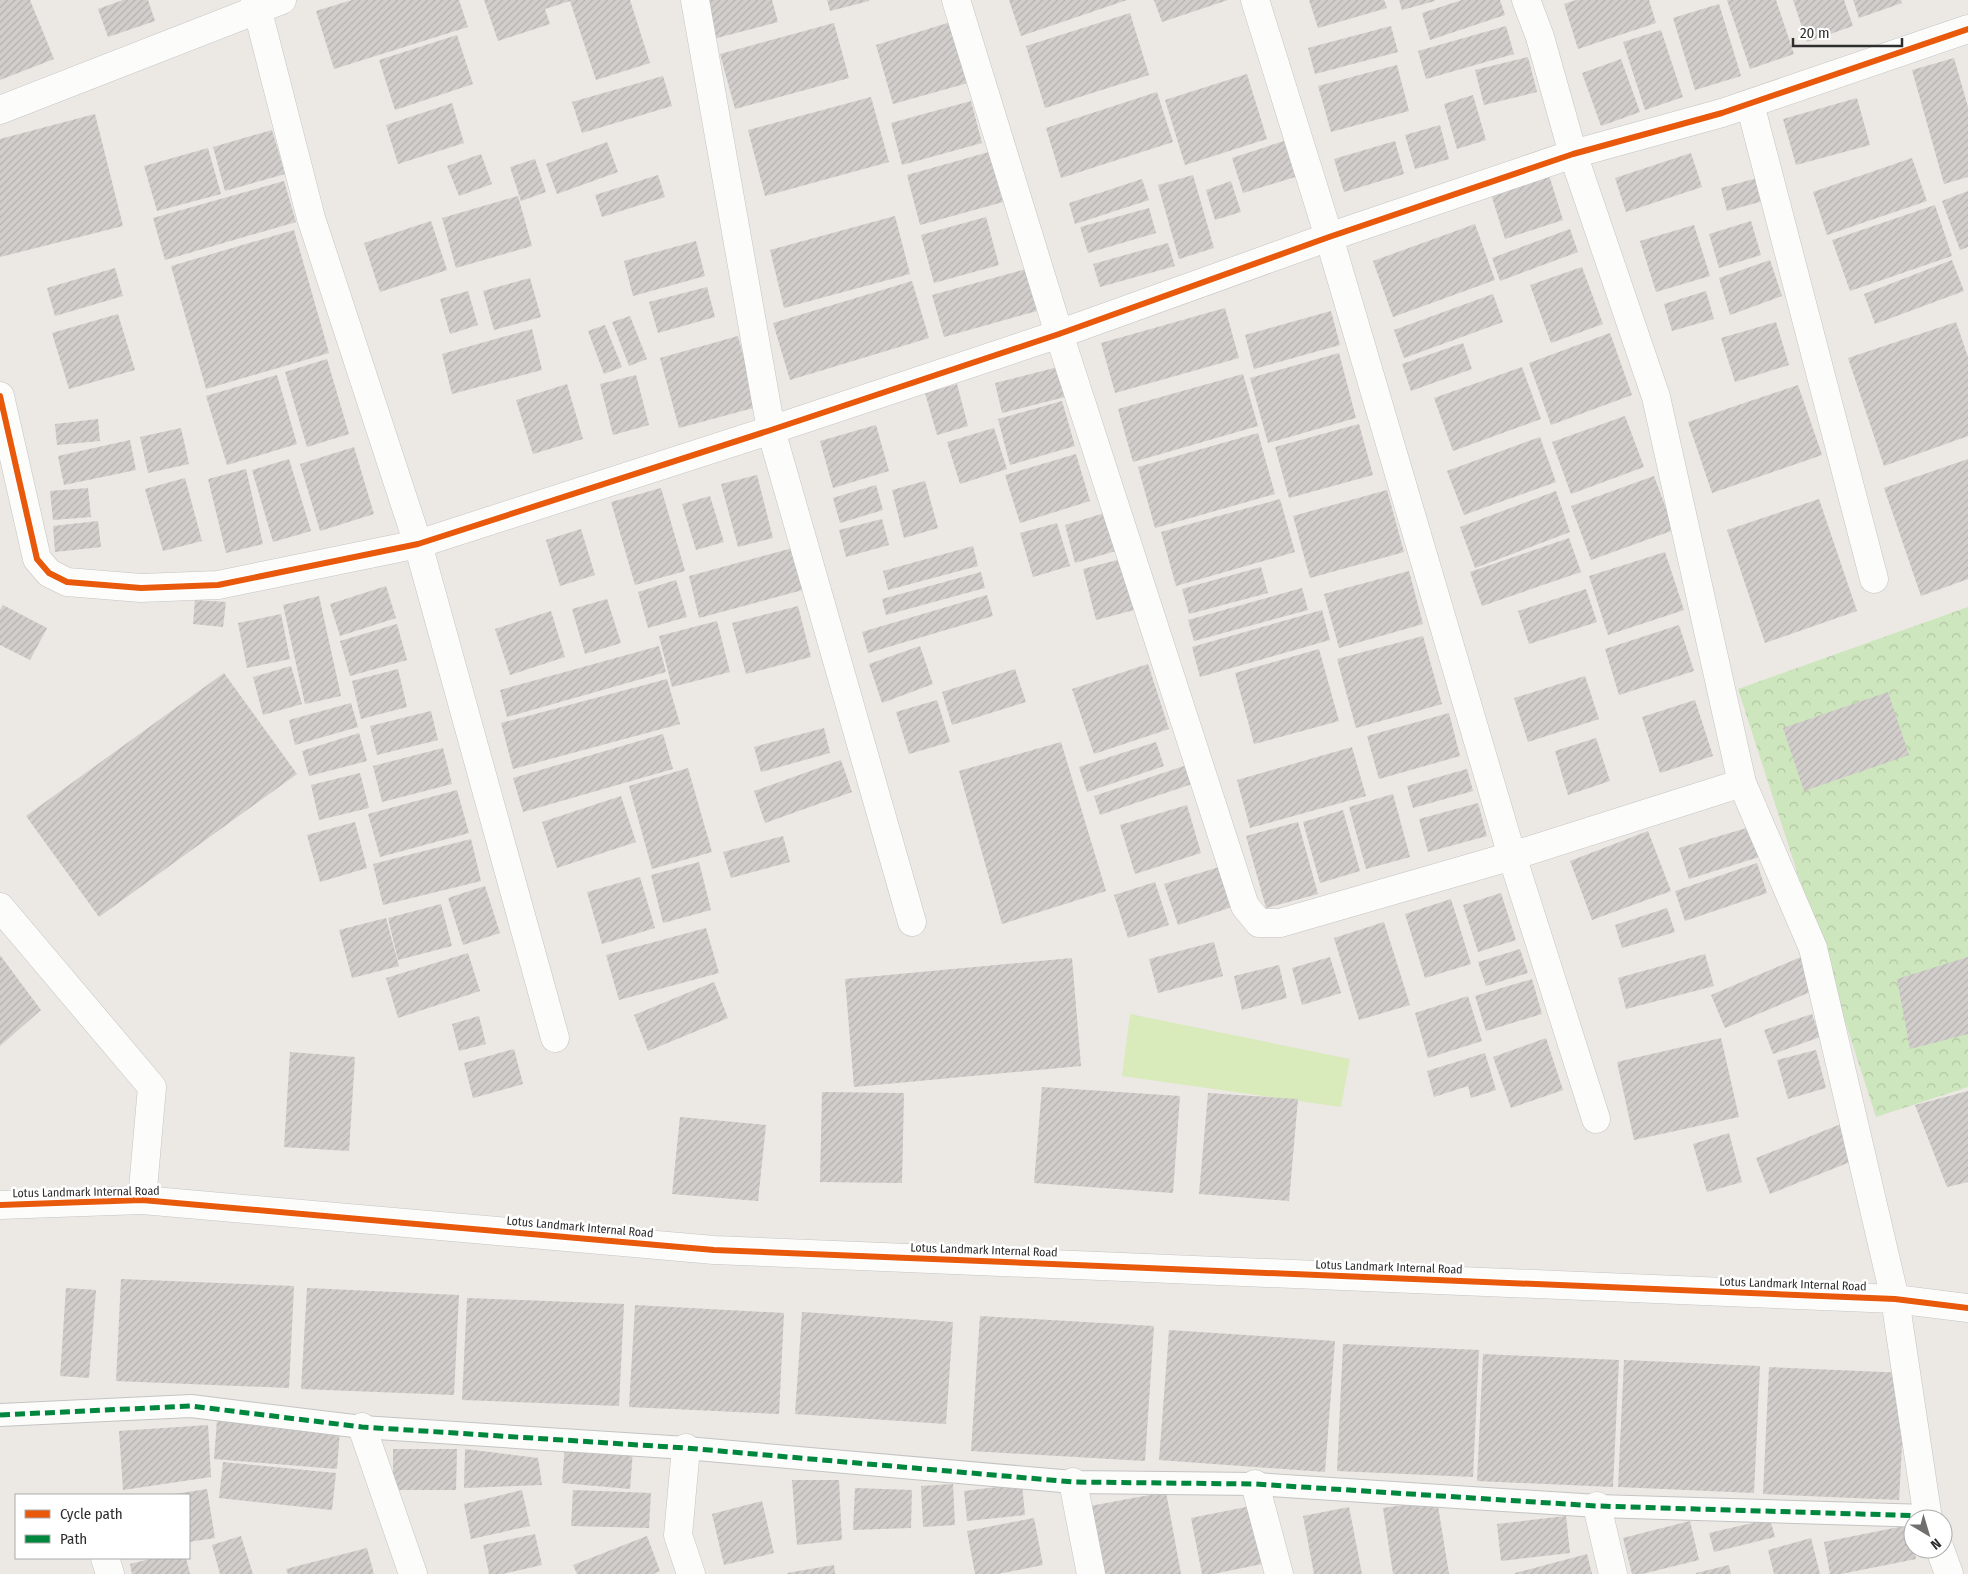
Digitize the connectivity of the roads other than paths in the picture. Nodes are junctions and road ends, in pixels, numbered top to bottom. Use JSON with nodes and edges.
{"nodes":[{"id":1,"x":695,"y":0,"type":"edge"},
{"id":2,"x":956,"y":0,"type":"edge"},
{"id":3,"x":1255,"y":0,"type":"edge"},
{"id":4,"x":1526,"y":0,"type":"edge"},
{"id":5,"x":265,"y":3,"type":"edge"},
{"id":6,"x":1968,"y":29,"type":"edge"},
{"id":7,"x":1750,"y":104,"type":"junction"},
{"id":8,"x":0,"y":110,"type":"edge"},
{"id":9,"x":1573,"y":154,"type":"junction"},
{"id":10,"x":1329,"y":237,"type":"junction"},
{"id":11,"x":1059,"y":334,"type":"junction"},
{"id":12,"x":0,"y":396,"type":"edge"},
{"id":13,"x":771,"y":430,"type":"junction"},
{"id":14,"x":418,"y":544,"type":"junction"},
{"id":15,"x":1874,"y":579,"type":"dead end"},
{"id":16,"x":1742,"y":783,"type":"junction"},
{"id":17,"x":1512,"y":856,"type":"junction"},
{"id":18,"x":0,"y":907,"type":"edge"},
{"id":19,"x":912,"y":922,"type":"dead end"},
{"id":20,"x":555,"y":1038,"type":"dead end"},
{"id":21,"x":1596,"y":1119,"type":"dead end"},
{"id":22,"x":142,"y":1200,"type":"junction"},
{"id":23,"x":0,"y":1205,"type":"edge"},
{"id":24,"x":1895,"y":1299,"type":"junction"},
{"id":25,"x":1968,"y":1308,"type":"edge"},
{"id":26,"x":0,"y":1415,"type":"edge"},
{"id":27,"x":362,"y":1427,"type":"junction"},
{"id":28,"x":686,"y":1448,"type":"junction"},
{"id":29,"x":1073,"y":1482,"type":"junction"},
{"id":30,"x":1255,"y":1484,"type":"junction"},
{"id":31,"x":1597,"y":1506,"type":"junction"},
{"id":32,"x":1927,"y":1509,"type":"edge"},
{"id":33,"x":1903,"y":1516,"type":"edge"},
{"id":34,"x":105,"y":1559,"type":"edge"},
{"id":35,"x":1944,"y":1559,"type":"edge"},
{"id":36,"x":110,"y":1574,"type":"edge"},
{"id":37,"x":413,"y":1574,"type":"edge"},
{"id":38,"x":691,"y":1574,"type":"edge"},
{"id":39,"x":1091,"y":1574,"type":"edge"},
{"id":40,"x":1279,"y":1574,"type":"edge"},
{"id":41,"x":1613,"y":1574,"type":"edge"},
{"id":42,"x":1949,"y":1574,"type":"edge"}],
"edges":[{"from":1,"to":13,"type":"street"},
{"from":2,"to":11,"type":"street"},
{"from":3,"to":10,"type":"street"},
{"from":4,"to":9,"type":"street"},
{"from":5,"to":8,"type":"street"},
{"from":5,"to":14,"type":"street"},
{"from":6,"to":7,"type":"street"},
{"from":7,"to":9,"type":"street"},
{"from":7,"to":15,"type":"street"},
{"from":9,"to":10,"type":"street"},
{"from":9,"to":16,"type":"street"},
{"from":10,"to":11,"type":"street"},
{"from":10,"to":17,"type":"street"},
{"from":11,"to":13,"type":"street"},
{"from":11,"to":17,"type":"street"},
{"from":12,"to":14,"type":"street"},
{"from":13,"to":14,"type":"street"},
{"from":13,"to":19,"type":"street"},
{"from":14,"to":20,"type":"street"},
{"from":16,"to":17,"type":"street"},
{"from":16,"to":24,"type":"street"},
{"from":17,"to":21,"type":"street"},
{"from":18,"to":22,"type":"street"},
{"from":22,"to":23,"type":"street","name":"Lotus Landmark Internal Road"},
{"from":22,"to":24,"type":"street","name":"Lotus Landmark Internal Road"},
{"from":24,"to":25,"type":"street","name":"Lotus Landmark Internal Road"},
{"from":24,"to":32,"type":"street"},
{"from":26,"to":27,"type":"street"},
{"from":27,"to":28,"type":"street"},
{"from":27,"to":37,"type":"street"},
{"from":28,"to":29,"type":"street"},
{"from":28,"to":38,"type":"street"},
{"from":29,"to":30,"type":"street"},
{"from":29,"to":39,"type":"street"},
{"from":30,"to":31,"type":"street"},
{"from":30,"to":40,"type":"street"},
{"from":31,"to":33,"type":"street"},
{"from":31,"to":41,"type":"street"},
{"from":34,"to":36,"type":"street"},
{"from":35,"to":42,"type":"street"}]}
